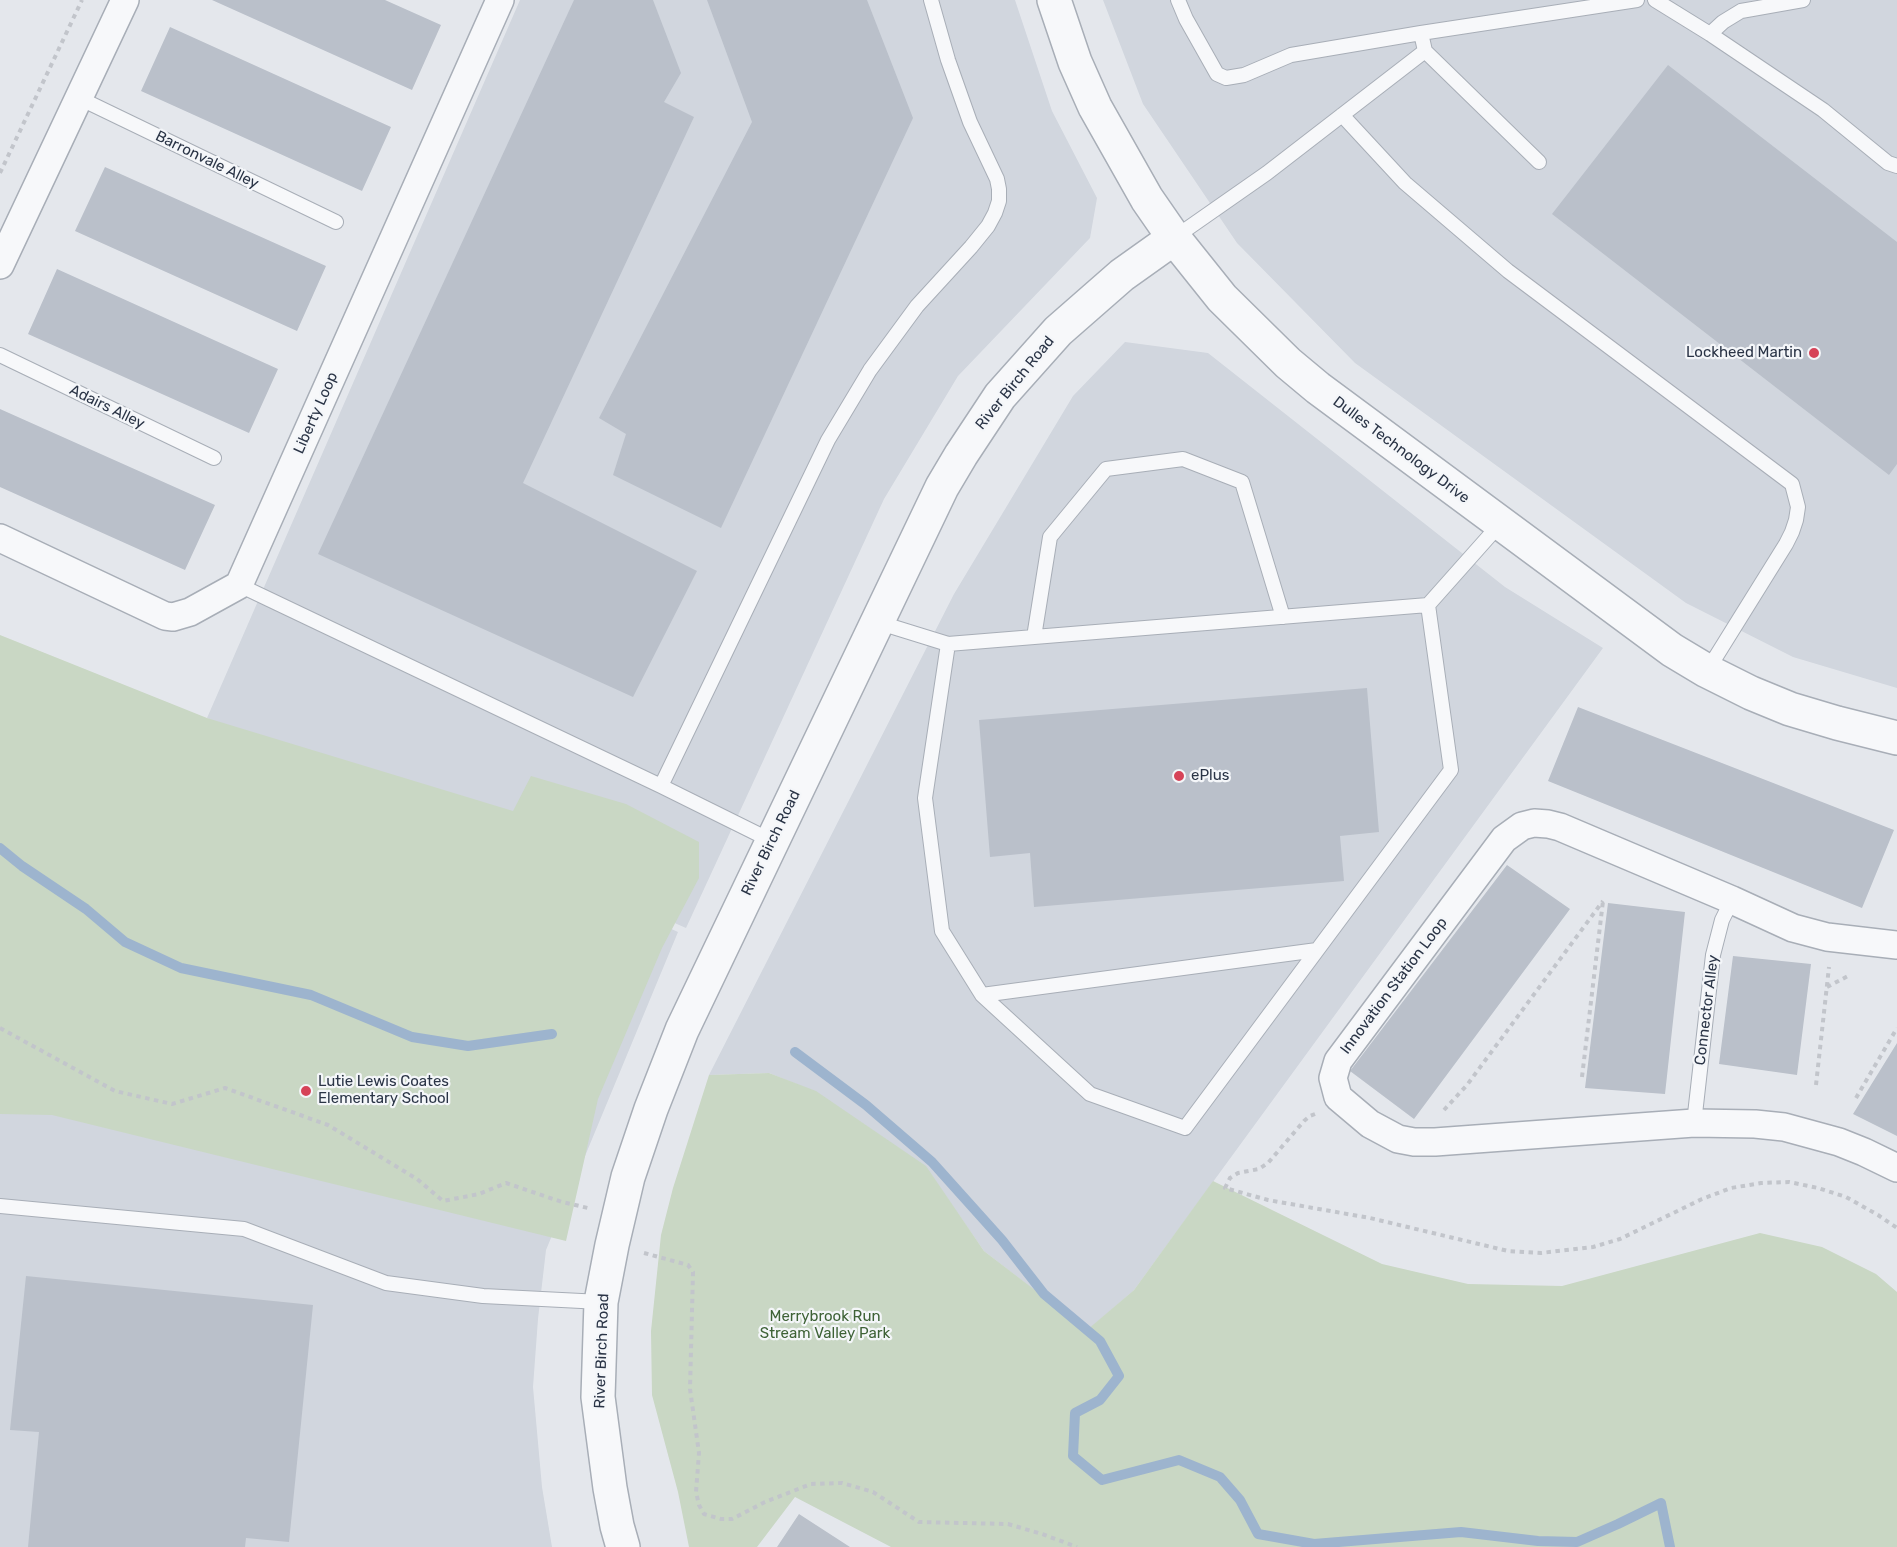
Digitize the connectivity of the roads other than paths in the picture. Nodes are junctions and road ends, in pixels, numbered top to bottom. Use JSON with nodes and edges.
{"nodes":[{"id":1,"x":125,"y":0,"type":"edge"},
{"id":2,"x":500,"y":0,"type":"edge"},
{"id":3,"x":931,"y":0,"type":"edge"},
{"id":4,"x":1054,"y":0,"type":"edge"},
{"id":5,"x":1178,"y":0,"type":"edge"},
{"id":6,"x":1636,"y":0,"type":"edge"},
{"id":7,"x":1655,"y":0,"type":"edge"},
{"id":8,"x":1803,"y":0,"type":"edge"},
{"id":9,"x":1421,"y":33,"type":"junction"},
{"id":10,"x":1710,"y":34,"type":"junction"},
{"id":11,"x":1425,"y":51,"type":"junction"},
{"id":12,"x":79,"y":98,"type":"junction"},
{"id":13,"x":1342,"y":115,"type":"junction"},
{"id":14,"x":1539,"y":162,"type":"dead end"},
{"id":15,"x":1897,"y":166,"type":"edge"},
{"id":16,"x":336,"y":222,"type":"dead end"},
{"id":17,"x":1174,"y":238,"type":"junction"},
{"id":18,"x":0,"y":265,"type":"edge"},
{"id":19,"x":0,"y":355,"type":"edge"},
{"id":20,"x":214,"y":458,"type":"dead end"},
{"id":21,"x":1500,"y":524,"type":"junction"},
{"id":22,"x":0,"y":538,"type":"edge"},
{"id":23,"x":239,"y":585,"type":"junction"},
{"id":24,"x":1428,"y":605,"type":"junction"},
{"id":25,"x":1283,"y":617,"type":"junction"},
{"id":26,"x":877,"y":622,"type":"junction"},
{"id":27,"x":1034,"y":637,"type":"junction"},
{"id":28,"x":948,"y":644,"type":"junction"},
{"id":29,"x":1707,"y":671,"type":"junction"},
{"id":30,"x":1897,"y":738,"type":"edge"},
{"id":31,"x":661,"y":786,"type":"junction"},
{"id":32,"x":772,"y":841,"type":"junction"},
{"id":33,"x":1732,"y":900,"type":"junction"},
{"id":34,"x":1897,"y":945,"type":"edge"},
{"id":35,"x":1317,"y":950,"type":"junction"},
{"id":36,"x":982,"y":995,"type":"junction"},
{"id":37,"x":1694,"y":1123,"type":"junction"},
{"id":38,"x":1897,"y":1168,"type":"edge"},
{"id":39,"x":0,"y":1206,"type":"edge"},
{"id":40,"x":602,"y":1302,"type":"junction"},
{"id":41,"x":623,"y":1547,"type":"edge"}],
"edges":[{"from":1,"to":12,"type":"street"},
{"from":2,"to":23,"type":"street","name":"Liberty Loop"},
{"from":3,"to":31,"type":"lane"},
{"from":4,"to":17,"type":"street","name":"Dulles Technology Drive"},
{"from":5,"to":9,"type":"lane"},
{"from":6,"to":9,"type":"lane"},
{"from":7,"to":10,"type":"lane"},
{"from":8,"to":10,"type":"lane"},
{"from":9,"to":11,"type":"lane"},
{"from":10,"to":15,"type":"lane"},
{"from":11,"to":13,"type":"lane"},
{"from":11,"to":14,"type":"lane"},
{"from":12,"to":16,"type":"lane","name":"Barronvale Alley"},
{"from":12,"to":18,"type":"street"},
{"from":13,"to":17,"type":"lane"},
{"from":13,"to":29,"type":"lane"},
{"from":17,"to":21,"type":"street","name":"Dulles Technology Drive"},
{"from":17,"to":26,"type":"street","name":"River Birch Road"},
{"from":19,"to":20,"type":"lane","name":"Adairs Alley"},
{"from":21,"to":24,"type":"lane"},
{"from":21,"to":29,"type":"street","name":"Dulles Technology Drive"},
{"from":22,"to":23,"type":"street"},
{"from":23,"to":31,"type":"lane"},
{"from":24,"to":25,"type":"lane"},
{"from":24,"to":35,"type":"lane"},
{"from":25,"to":27,"type":"lane"},
{"from":25,"to":27,"type":"lane"},
{"from":26,"to":28,"type":"lane"},
{"from":26,"to":32,"type":"street","name":"River Birch Road"},
{"from":27,"to":28,"type":"lane"},
{"from":28,"to":36,"type":"lane"},
{"from":29,"to":30,"type":"street","name":"Dulles Technology Drive"},
{"from":31,"to":32,"type":"lane"},
{"from":32,"to":40,"type":"street","name":"River Birch Road"},
{"from":33,"to":34,"type":"street","name":"Innovation Station Loop"},
{"from":33,"to":37,"type":"lane","name":"Connector Alley"},
{"from":33,"to":37,"type":"street","name":"Innovation Station Loop"},
{"from":35,"to":36,"type":"lane"},
{"from":35,"to":36,"type":"lane"},
{"from":37,"to":38,"type":"street","name":"Innovation Station Loop"},
{"from":39,"to":40,"type":"lane"},
{"from":40,"to":41,"type":"street","name":"River Birch Road"}]}
